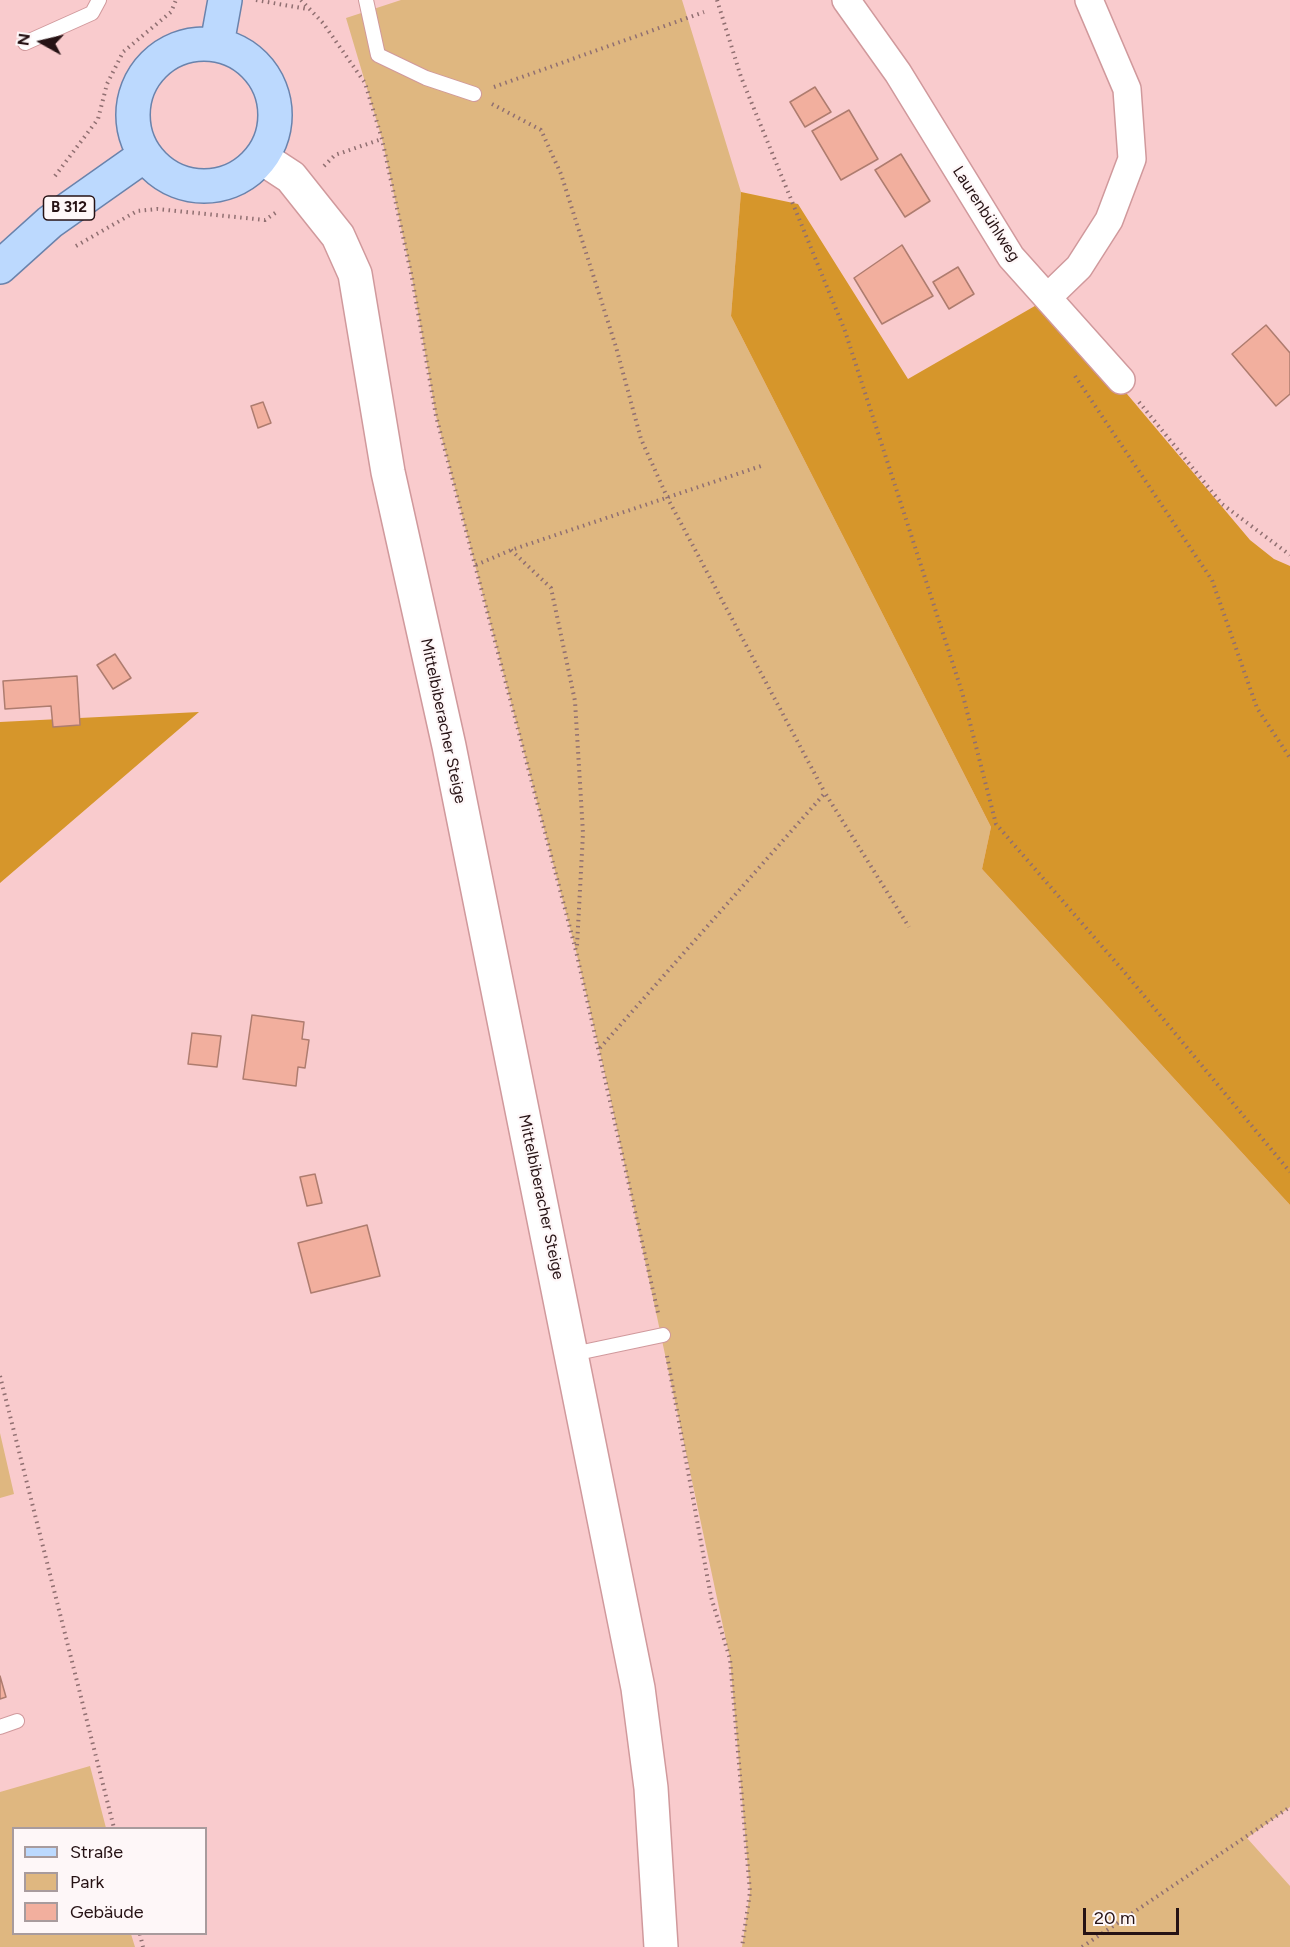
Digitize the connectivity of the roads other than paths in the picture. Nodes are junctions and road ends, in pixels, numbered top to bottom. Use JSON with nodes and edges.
{"nodes":[{"id":1,"x":99,"y":0,"type":"edge"},
{"id":2,"x":225,"y":0,"type":"edge"},
{"id":3,"x":366,"y":0,"type":"edge"},
{"id":4,"x":846,"y":0,"type":"edge"},
{"id":5,"x":1089,"y":0,"type":"edge"},
{"id":6,"x":25,"y":43,"type":"dead end"},
{"id":7,"x":217,"y":44,"type":"junction"},
{"id":8,"x":474,"y":94,"type":"road end"},
{"id":9,"x":145,"y":155,"type":"junction"},
{"id":10,"x":262,"y":158,"type":"junction"},
{"id":11,"x":0,"y":267,"type":"edge"},
{"id":12,"x":1048,"y":297,"type":"junction"},
{"id":13,"x":1121,"y":381,"type":"road end"},
{"id":14,"x":663,"y":1335,"type":"road end"},
{"id":15,"x":573,"y":1354,"type":"junction"},
{"id":16,"x":17,"y":1721,"type":"dead end"},
{"id":17,"x":0,"y":1727,"type":"edge"},
{"id":18,"x":661,"y":1947,"type":"edge"}],
"edges":[{"from":1,"to":6,"type":"lane"},
{"from":2,"to":7,"type":"main road"},
{"from":3,"to":8,"type":"lane"},
{"from":4,"to":12,"type":"street","name":"Laurenbühlweg"},
{"from":5,"to":12,"type":"street"},
{"from":7,"to":9,"type":"main road"},
{"from":7,"to":10,"type":"main road"},
{"from":9,"to":10,"type":"main road"},
{"from":9,"to":11,"type":"main road","number":"B 312"},
{"from":10,"to":15,"type":"street","name":"Mittelbiberacher Steige"},
{"from":12,"to":13,"type":"street","name":"Laurenbühlweg"},
{"from":14,"to":15,"type":"lane"},
{"from":15,"to":18,"type":"street","name":"Mittelbiberacher Steige"},
{"from":16,"to":17,"type":"lane"}]}
